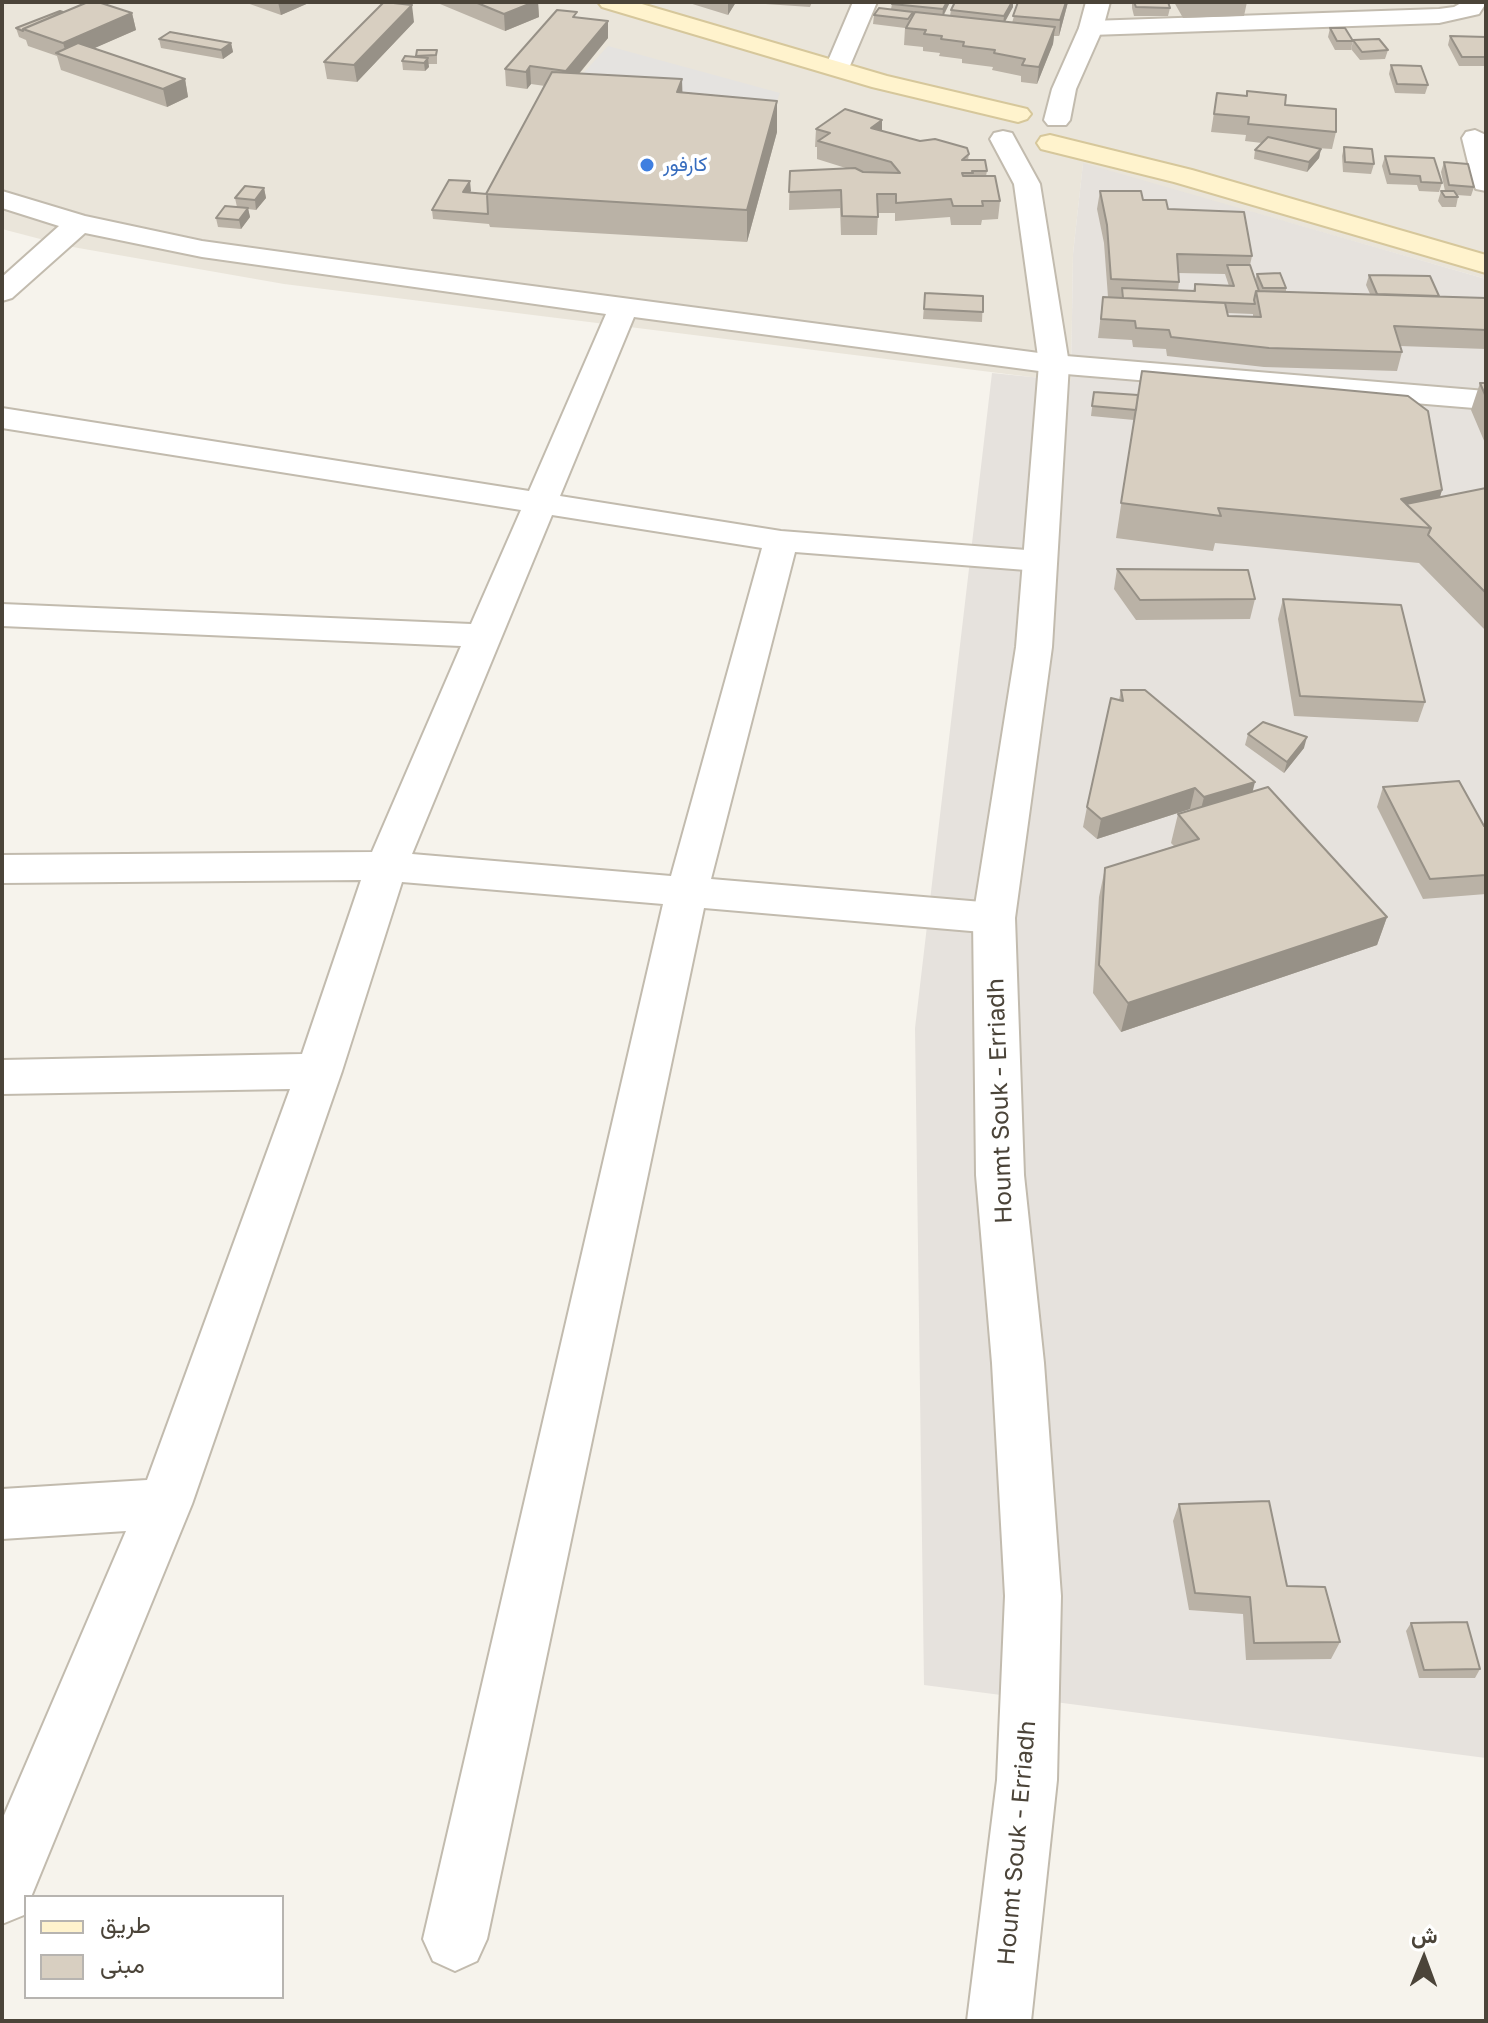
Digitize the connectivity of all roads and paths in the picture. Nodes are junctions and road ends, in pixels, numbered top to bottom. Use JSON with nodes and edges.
{"nodes":[{"id":1,"x":610,"y":2,"type":"edge"},
{"id":2,"x":865,"y":2,"type":"edge"},
{"id":3,"x":1098,"y":2,"type":"edge"},
{"id":4,"x":1475,"y":2,"type":"edge"},
{"id":5,"x":1091,"y":28,"type":"junction"},
{"id":6,"x":837,"y":68,"type":"junction"},
{"id":7,"x":881,"y":82,"type":"junction"},
{"id":8,"x":1064,"y":89,"type":"junction"},
{"id":9,"x":1023,"y":114,"type":"junction"},
{"id":10,"x":1000,"y":138,"type":"junction"},
{"id":11,"x":1475,"y":138,"type":"dead end"},
{"id":12,"x":1049,"y":144,"type":"junction"},
{"id":13,"x":1486,"y":183,"type":"edge"},
{"id":14,"x":2,"y":199,"type":"edge"},
{"id":15,"x":79,"y":223,"type":"junction"},
{"id":16,"x":1486,"y":264,"type":"edge"},
{"id":17,"x":2,"y":292,"type":"edge"},
{"id":18,"x":624,"y":307,"type":"junction"},
{"id":19,"x":1054,"y":364,"type":"junction"},
{"id":20,"x":1486,"y":400,"type":"edge"},
{"id":21,"x":2,"y":418,"type":"edge"},
{"id":22,"x":541,"y":502,"type":"junction"},
{"id":23,"x":781,"y":541,"type":"junction"},
{"id":24,"x":1039,"y":561,"type":"junction"},
{"id":25,"x":2,"y":615,"type":"edge"},
{"id":26,"x":484,"y":636,"type":"junction"},
{"id":27,"x":386,"y":866,"type":"junction"},
{"id":28,"x":2,"y":869,"type":"edge"},
{"id":29,"x":687,"y":892,"type":"junction"},
{"id":30,"x":994,"y":918,"type":"junction"},
{"id":31,"x":319,"y":1071,"type":"junction"},
{"id":32,"x":2,"y":1077,"type":"edge"},
{"id":33,"x":165,"y":1504,"type":"junction"},
{"id":34,"x":2,"y":1514,"type":"edge"},
{"id":35,"x":2,"y":1893,"type":"edge"},
{"id":36,"x":455,"y":1939,"type":"dead end"},
{"id":37,"x":999,"y":2021,"type":"edge"}],
"edges":[{"from":1,"to":6,"type":"main road"},
{"from":2,"to":6,"type":"street"},
{"from":3,"to":5,"type":"street"},
{"from":4,"to":5,"type":"street"},
{"from":5,"to":8,"type":"street"},
{"from":6,"to":7,"type":"main road"},
{"from":7,"to":9,"type":"main road"},
{"from":7,"to":10,"type":"main road"},
{"from":8,"to":9,"type":"street"},
{"from":8,"to":12,"type":"street"},
{"from":9,"to":10,"type":"main road"},
{"from":9,"to":12,"type":"main road"},
{"from":10,"to":12,"type":"street"},
{"from":10,"to":12,"type":"main road"},
{"from":11,"to":13,"type":"street"},
{"from":12,"to":16,"type":"main road"},
{"from":12,"to":19,"type":"street","name":"Houmt Souk - Erriadh"},
{"from":14,"to":15,"type":"street"},
{"from":15,"to":17,"type":"street"},
{"from":15,"to":18,"type":"street"},
{"from":18,"to":19,"type":"street"},
{"from":18,"to":22,"type":"street"},
{"from":19,"to":20,"type":"street"},
{"from":19,"to":24,"type":"street","name":"Houmt Souk - Erriadh"},
{"from":21,"to":22,"type":"street"},
{"from":22,"to":23,"type":"street"},
{"from":22,"to":26,"type":"street"},
{"from":23,"to":24,"type":"street"},
{"from":23,"to":29,"type":"street"},
{"from":24,"to":30,"type":"street","name":"Houmt Souk - Erriadh"},
{"from":25,"to":26,"type":"street"},
{"from":26,"to":27,"type":"street"},
{"from":27,"to":28,"type":"street"},
{"from":27,"to":29,"type":"street"},
{"from":27,"to":31,"type":"street"},
{"from":29,"to":30,"type":"street"},
{"from":29,"to":36,"type":"street"},
{"from":30,"to":37,"type":"street","name":"Houmt Souk - Erriadh"},
{"from":31,"to":32,"type":"street"},
{"from":31,"to":33,"type":"street"},
{"from":33,"to":34,"type":"street"},
{"from":33,"to":35,"type":"street"}]}
